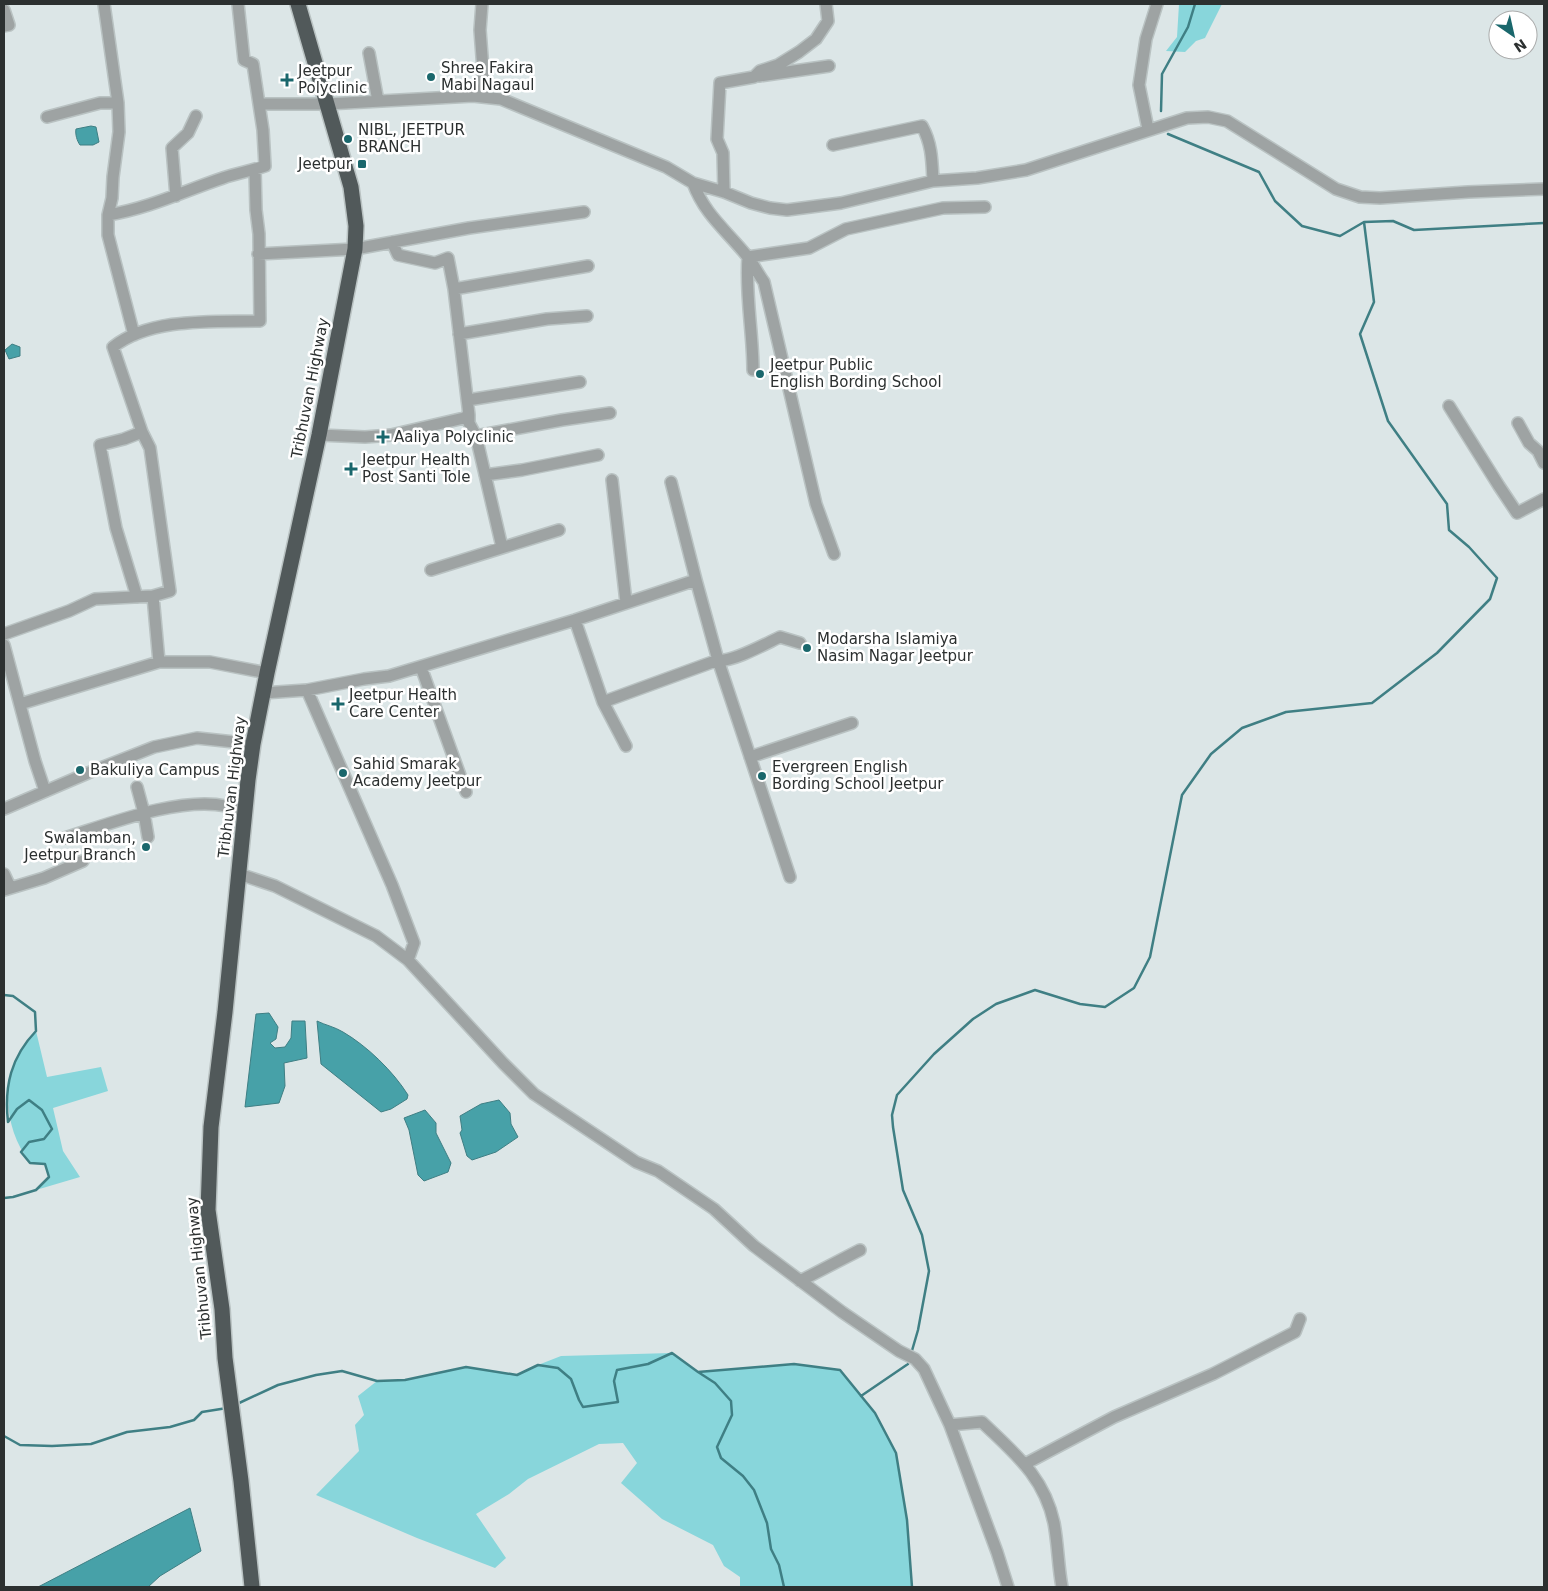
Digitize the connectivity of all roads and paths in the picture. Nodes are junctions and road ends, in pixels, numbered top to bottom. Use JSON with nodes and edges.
{"nodes":[{"id":1,"x":104,"y":4,"type":"edge"},
{"id":2,"x":238,"y":4,"type":"edge"},
{"id":3,"x":298,"y":4,"type":"edge"},
{"id":4,"x":482,"y":4,"type":"edge"},
{"id":5,"x":826,"y":4,"type":"edge"},
{"id":6,"x":1157,"y":4,"type":"edge"},
{"id":7,"x":4,"y":10,"type":"edge"},
{"id":8,"x":4,"y":26,"type":"edge"},
{"id":9,"x":369,"y":53,"type":"dead end"},
{"id":10,"x":829,"y":66,"type":"dead end"},
{"id":11,"x":754,"y":77,"type":"junction"},
{"id":12,"x":482,"y":97,"type":"junction"},
{"id":13,"x":378,"y":101,"type":"junction"},
{"id":14,"x":118,"y":103,"type":"junction"},
{"id":15,"x":259,"y":104,"type":"junction"},
{"id":16,"x":327,"y":104,"type":"junction"},
{"id":17,"x":196,"y":116,"type":"dead end"},
{"id":18,"x":47,"y":117,"type":"dead end"},
{"id":19,"x":1148,"y":130,"type":"junction"},
{"id":20,"x":833,"y":145,"type":"dead end"},
{"id":21,"x":255,"y":170,"type":"junction"},
{"id":22,"x":934,"y":181,"type":"junction"},
{"id":23,"x":693,"y":183,"type":"junction"},
{"id":24,"x":1544,"y":189,"type":"edge"},
{"id":25,"x":724,"y":192,"type":"junction"},
{"id":26,"x":176,"y":196,"type":"junction"},
{"id":27,"x":985,"y":207,"type":"dead end"},
{"id":28,"x":584,"y":212,"type":"dead end"},
{"id":29,"x":108,"y":215,"type":"junction"},
{"id":30,"x":392,"y":242,"type":"junction"},
{"id":31,"x":355,"y":249,"type":"junction"},
{"id":32,"x":258,"y":254,"type":"junction"},
{"id":33,"x":748,"y":256,"type":"junction"},
{"id":34,"x":588,"y":266,"type":"dead end"},
{"id":35,"x":454,"y":289,"type":"junction"},
{"id":36,"x":587,"y":316,"type":"dead end"},
{"id":37,"x":459,"y":334,"type":"junction"},
{"id":38,"x":134,"y":335,"type":"junction"},
{"id":39,"x":753,"y":370,"type":"dead end"},
{"id":40,"x":580,"y":382,"type":"dead end"},
{"id":41,"x":468,"y":400,"type":"junction"},
{"id":42,"x":1449,"y":406,"type":"dead end"},
{"id":43,"x":610,"y":413,"type":"dead end"},
{"id":44,"x":469,"y":415,"type":"junction"},
{"id":45,"x":1518,"y":423,"type":"dead end"},
{"id":46,"x":142,"y":432,"type":"junction"},
{"id":47,"x":319,"y":435,"type":"junction"},
{"id":48,"x":476,"y":436,"type":"junction"},
{"id":49,"x":598,"y":455,"type":"dead end"},
{"id":50,"x":1544,"y":463,"type":"edge"},
{"id":51,"x":485,"y":475,"type":"junction"},
{"id":52,"x":612,"y":480,"type":"dead end"},
{"id":53,"x":671,"y":482,"type":"dead end"},
{"id":54,"x":1544,"y":499,"type":"edge"},
{"id":55,"x":559,"y":530,"type":"dead end"},
{"id":56,"x":502,"y":547,"type":"junction"},
{"id":57,"x":834,"y":554,"type":"dead end"},
{"id":58,"x":431,"y":570,"type":"dead end"},
{"id":59,"x":696,"y":580,"type":"junction"},
{"id":60,"x":153,"y":596,"type":"junction"},
{"id":61,"x":137,"y":597,"type":"junction"},
{"id":62,"x":626,"y":602,"type":"junction"},
{"id":63,"x":575,"y":620,"type":"junction"},
{"id":64,"x":4,"y":634,"type":"edge"},
{"id":65,"x":800,"y":643,"type":"dead end"},
{"id":66,"x":4,"y":645,"type":"edge"},
{"id":67,"x":718,"y":660,"type":"junction"},
{"id":68,"x":159,"y":662,"type":"junction"},
{"id":69,"x":421,"y":667,"type":"junction"},
{"id":70,"x":267,"y":673,"type":"junction"},
{"id":71,"x":306,"y":690,"type":"junction"},
{"id":72,"x":263,"y":693,"type":"junction"},
{"id":73,"x":603,"y":702,"type":"junction"},
{"id":74,"x":20,"y":704,"type":"junction"},
{"id":75,"x":852,"y":723,"type":"dead end"},
{"id":76,"x":254,"y":744,"type":"junction"},
{"id":77,"x":626,"y":746,"type":"dead end"},
{"id":78,"x":750,"y":757,"type":"junction"},
{"id":79,"x":137,"y":787,"type":"dead end"},
{"id":80,"x":45,"y":791,"type":"junction"},
{"id":81,"x":466,"y":792,"type":"dead end"},
{"id":82,"x":4,"y":809,"type":"edge"},
{"id":83,"x":244,"y":812,"type":"junction"},
{"id":84,"x":144,"y":813,"type":"junction"},
{"id":85,"x":148,"y":837,"type":"dead end"},
{"id":86,"x":65,"y":838,"type":"dead end"},
{"id":87,"x":83,"y":861,"type":"dead end"},
{"id":88,"x":4,"y":874,"type":"edge"},
{"id":89,"x":239,"y":874,"type":"junction"},
{"id":90,"x":790,"y":877,"type":"dead end"},
{"id":91,"x":7,"y":888,"type":"edge"},
{"id":92,"x":408,"y":960,"type":"junction"},
{"id":93,"x":860,"y":1250,"type":"dead end"},
{"id":94,"x":800,"y":1281,"type":"junction"},
{"id":95,"x":1300,"y":1319,"type":"dead end"},
{"id":96,"x":950,"y":1425,"type":"junction"},
{"id":97,"x":1026,"y":1464,"type":"junction"},
{"id":98,"x":252,"y":1587,"type":"edge"},
{"id":99,"x":1008,"y":1587,"type":"edge"},
{"id":100,"x":1062,"y":1587,"type":"edge"}],
"edges":[{"from":1,"to":14,"type":"street"},
{"from":2,"to":15,"type":"street"},
{"from":3,"to":16,"type":"highway","name":"Tribhuvan Highway"},
{"from":4,"to":12,"type":"street"},
{"from":5,"to":11,"type":"street"},
{"from":6,"to":19,"type":"street"},
{"from":7,"to":8,"type":"street"},
{"from":9,"to":13,"type":"street"},
{"from":10,"to":11,"type":"street"},
{"from":11,"to":25,"type":"street"},
{"from":12,"to":13,"type":"street"},
{"from":12,"to":23,"type":"street"},
{"from":13,"to":16,"type":"street"},
{"from":14,"to":18,"type":"street"},
{"from":14,"to":29,"type":"street"},
{"from":15,"to":16,"type":"street"},
{"from":15,"to":21,"type":"street"},
{"from":16,"to":31,"type":"highway","name":"Tribhuvan Highway"},
{"from":17,"to":26,"type":"street"},
{"from":19,"to":22,"type":"street"},
{"from":19,"to":24,"type":"street"},
{"from":20,"to":22,"type":"street"},
{"from":21,"to":26,"type":"street"},
{"from":21,"to":32,"type":"street"},
{"from":22,"to":25,"type":"street"},
{"from":23,"to":25,"type":"street"},
{"from":23,"to":33,"type":"street"},
{"from":26,"to":29,"type":"street"},
{"from":27,"to":33,"type":"street"},
{"from":28,"to":30,"type":"street"},
{"from":29,"to":38,"type":"street"},
{"from":30,"to":31,"type":"street"},
{"from":30,"to":35,"type":"street"},
{"from":31,"to":32,"type":"street"},
{"from":31,"to":47,"type":"highway","name":"Tribhuvan Highway"},
{"from":32,"to":38,"type":"street"},
{"from":33,"to":39,"type":"street"},
{"from":33,"to":57,"type":"street"},
{"from":34,"to":35,"type":"street"},
{"from":35,"to":37,"type":"street"},
{"from":36,"to":37,"type":"street"},
{"from":37,"to":41,"type":"street"},
{"from":38,"to":46,"type":"street"},
{"from":40,"to":41,"type":"street"},
{"from":41,"to":44,"type":"street"},
{"from":42,"to":54,"type":"street"},
{"from":43,"to":48,"type":"street"},
{"from":44,"to":47,"type":"street"},
{"from":44,"to":48,"type":"street"},
{"from":45,"to":50,"type":"street"},
{"from":46,"to":60,"type":"street"},
{"from":46,"to":61,"type":"street"},
{"from":47,"to":70,"type":"highway","name":"Tribhuvan Highway"},
{"from":48,"to":51,"type":"street"},
{"from":49,"to":51,"type":"street"},
{"from":51,"to":56,"type":"street"},
{"from":52,"to":62,"type":"street"},
{"from":53,"to":59,"type":"street"},
{"from":55,"to":56,"type":"street"},
{"from":56,"to":58,"type":"street"},
{"from":59,"to":62,"type":"street"},
{"from":59,"to":67,"type":"street"},
{"from":60,"to":61,"type":"street"},
{"from":60,"to":68,"type":"street"},
{"from":61,"to":64,"type":"street"},
{"from":62,"to":63,"type":"street"},
{"from":63,"to":69,"type":"street"},
{"from":63,"to":73,"type":"street"},
{"from":65,"to":67,"type":"street"},
{"from":66,"to":74,"type":"street"},
{"from":67,"to":73,"type":"street"},
{"from":67,"to":78,"type":"street"},
{"from":68,"to":70,"type":"street"},
{"from":68,"to":74,"type":"street"},
{"from":69,"to":71,"type":"street"},
{"from":69,"to":81,"type":"street"},
{"from":70,"to":72,"type":"highway","name":"Tribhuvan Highway"},
{"from":71,"to":72,"type":"street"},
{"from":71,"to":92,"type":"street"},
{"from":72,"to":76,"type":"highway","name":"Tribhuvan Highway"},
{"from":73,"to":77,"type":"street"},
{"from":74,"to":80,"type":"street"},
{"from":75,"to":78,"type":"street"},
{"from":76,"to":80,"type":"street"},
{"from":76,"to":83,"type":"highway","name":"Tribhuvan Highway"},
{"from":78,"to":90,"type":"street"},
{"from":79,"to":84,"type":"street"},
{"from":80,"to":82,"type":"street"},
{"from":83,"to":84,"type":"street"},
{"from":83,"to":89,"type":"highway","name":"Tribhuvan Highway"},
{"from":84,"to":85,"type":"street"},
{"from":84,"to":86,"type":"street"},
{"from":87,"to":91,"type":"street"},
{"from":88,"to":91,"type":"street"},
{"from":89,"to":92,"type":"street"},
{"from":89,"to":98,"type":"highway","name":"Tribhuvan Highway"},
{"from":92,"to":94,"type":"street"},
{"from":93,"to":94,"type":"street"},
{"from":94,"to":96,"type":"street"},
{"from":95,"to":97,"type":"street"},
{"from":96,"to":97,"type":"street"},
{"from":96,"to":99,"type":"street"},
{"from":97,"to":100,"type":"street"}]}
